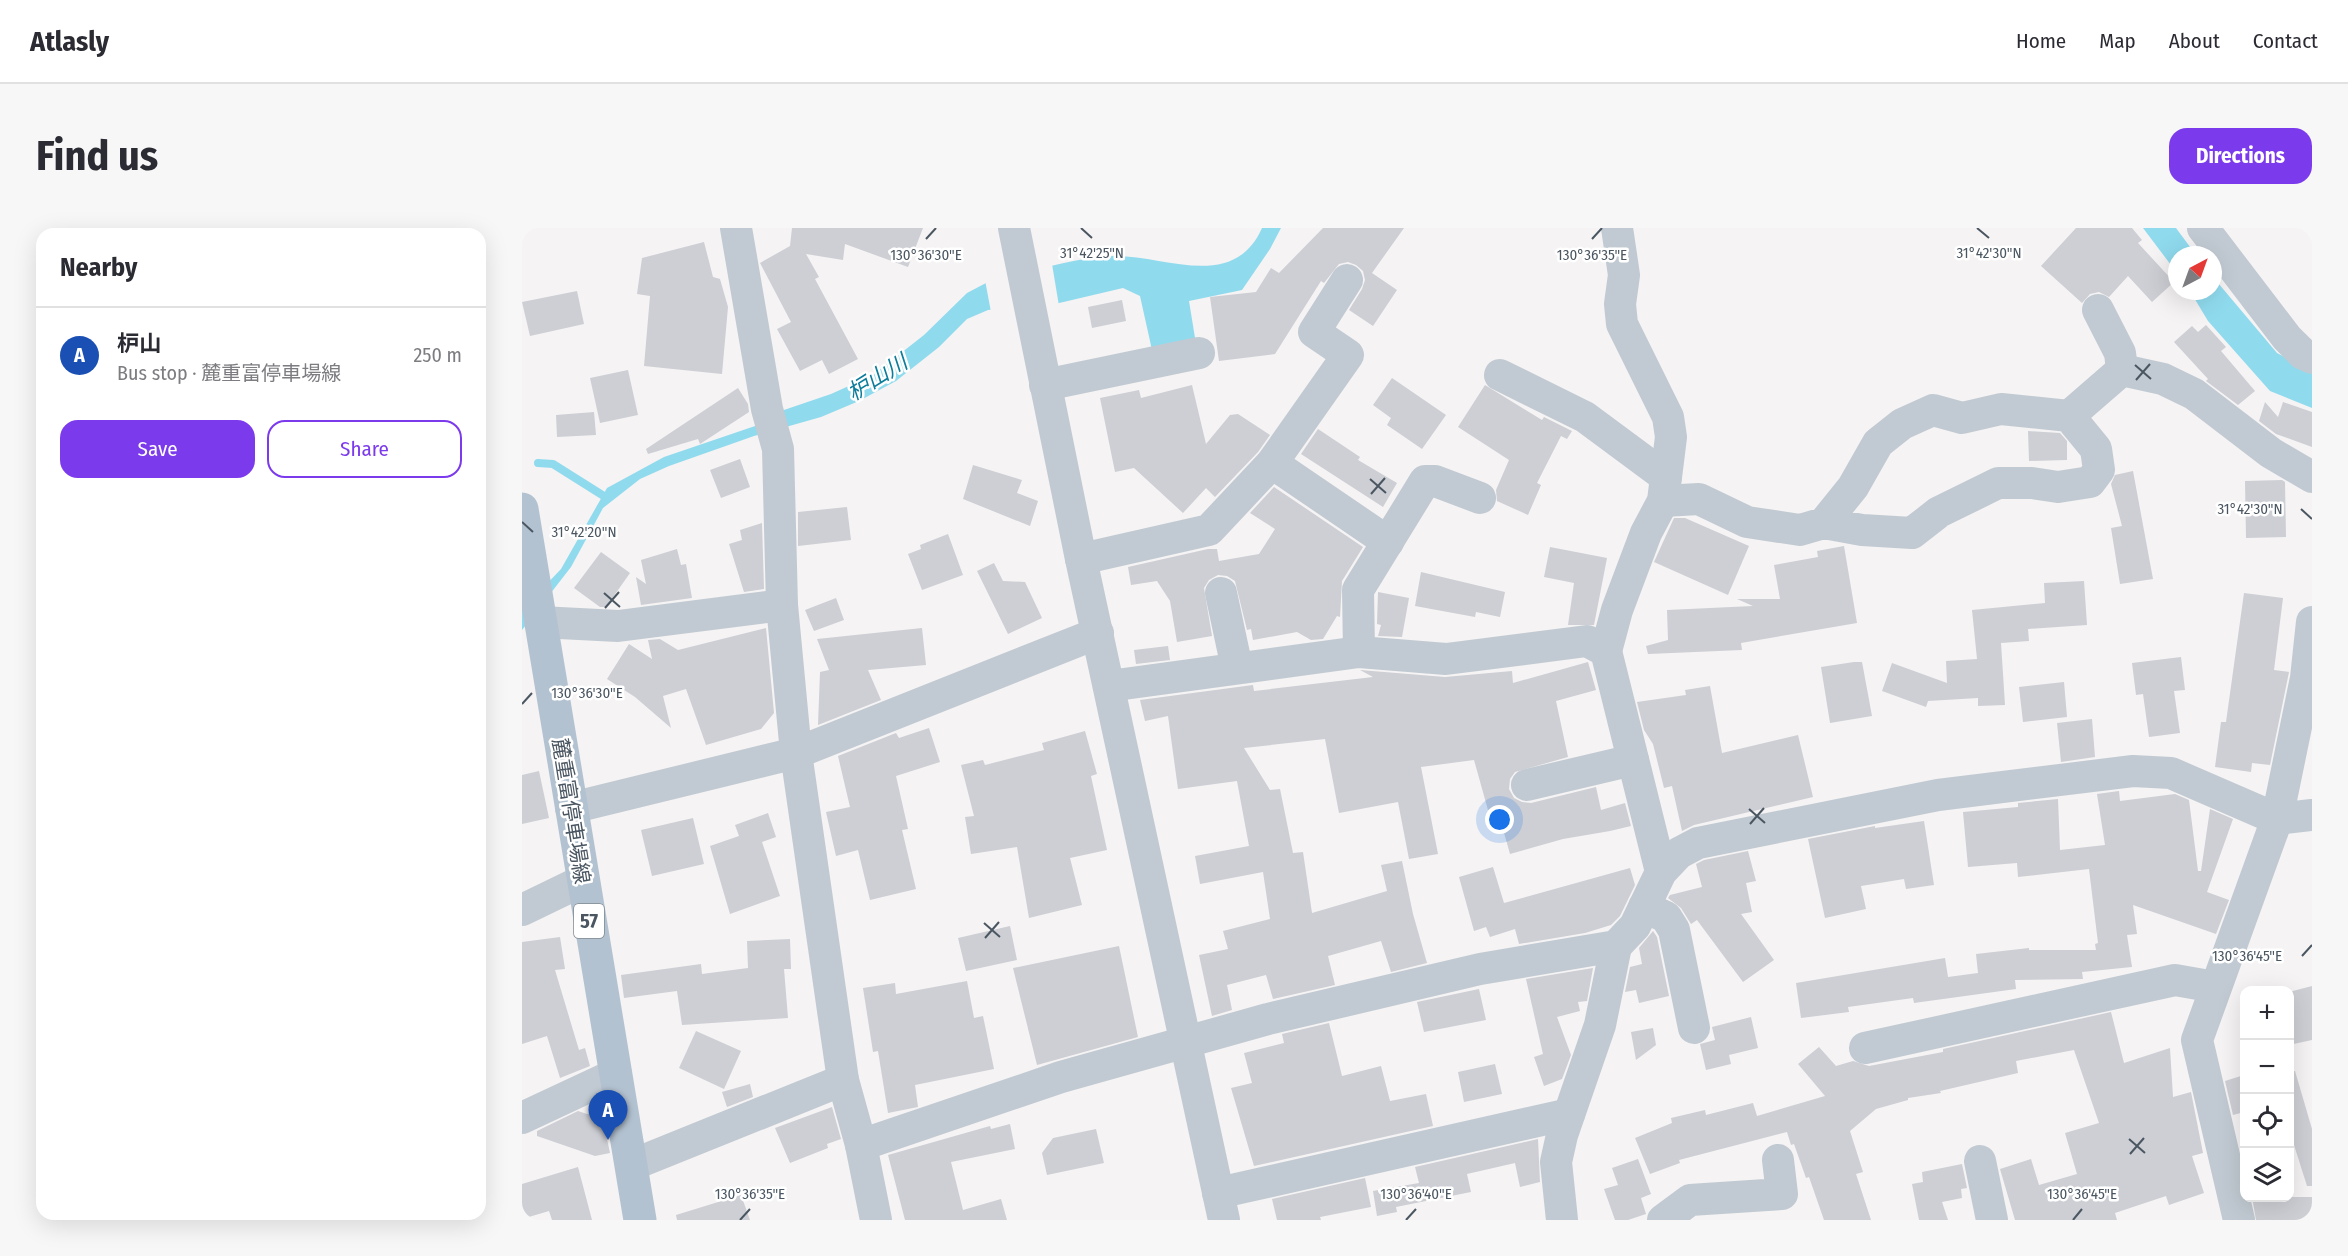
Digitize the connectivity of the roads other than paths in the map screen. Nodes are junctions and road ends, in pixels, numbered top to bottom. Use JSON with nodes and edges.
{"nodes":[{"id":1,"x":736,"y":228,"type":"edge"},
{"id":2,"x":1014,"y":228,"type":"edge"},
{"id":3,"x":1617,"y":228,"type":"edge"},
{"id":4,"x":2203,"y":228,"type":"edge"},
{"id":5,"x":1347,"y":280,"type":"dead end"},
{"id":6,"x":2098,"y":310,"type":"dead end"},
{"id":7,"x":1199,"y":352,"type":"dead end"},
{"id":8,"x":2312,"y":358,"type":"edge"},
{"id":9,"x":2122,"y":370,"type":"junction"},
{"id":10,"x":1500,"y":375,"type":"dead end"},
{"id":11,"x":1045,"y":385,"type":"junction"},
{"id":12,"x":2069,"y":416,"type":"junction"},
{"id":13,"x":1272,"y":463,"type":"junction"},
{"id":14,"x":2312,"y":477,"type":"edge"},
{"id":15,"x":1665,"y":489,"type":"junction"},
{"id":16,"x":1480,"y":498,"type":"dead end"},
{"id":17,"x":522,"y":509,"type":"edge"},
{"id":18,"x":1824,"y":523,"type":"junction"},
{"id":19,"x":1388,"y":542,"type":"junction"},
{"id":20,"x":1081,"y":559,"type":"junction"},
{"id":21,"x":528,"y":578,"type":"edge"},
{"id":22,"x":1221,"y":592,"type":"dead end"},
{"id":23,"x":782,"y":605,"type":"junction"},
{"id":24,"x":540,"y":622,"type":"junction"},
{"id":25,"x":2312,"y":622,"type":"edge"},
{"id":26,"x":1098,"y":633,"type":"junction"},
{"id":27,"x":1606,"y":651,"type":"junction"},
{"id":28,"x":1359,"y":652,"type":"junction"},
{"id":29,"x":1237,"y":668,"type":"junction"},
{"id":30,"x":1109,"y":686,"type":"junction"},
{"id":31,"x":796,"y":753,"type":"junction"},
{"id":32,"x":1633,"y":760,"type":"junction"},
{"id":33,"x":1527,"y":785,"type":"dead end"},
{"id":34,"x":571,"y":808,"type":"junction"},
{"id":35,"x":2312,"y":815,"type":"edge"},
{"id":36,"x":2277,"y":819,"type":"junction"},
{"id":37,"x":1661,"y":872,"type":"junction"},
{"id":38,"x":582,"y":881,"type":"junction"},
{"id":39,"x":1644,"y":907,"type":"junction"},
{"id":40,"x":522,"y":909,"type":"edge"},
{"id":41,"x":1616,"y":946,"type":"junction"},
{"id":42,"x":2215,"y":987,"type":"junction"},
{"id":43,"x":1694,"y":1028,"type":"dead end"},
{"id":44,"x":1186,"y":1042,"type":"junction"},
{"id":45,"x":1865,"y":1048,"type":"dead end"},
{"id":46,"x":616,"y":1074,"type":"junction"},
{"id":47,"x":843,"y":1080,"type":"junction"},
{"id":48,"x":1569,"y":1114,"type":"junction"},
{"id":49,"x":522,"y":1118,"type":"edge"},
{"id":50,"x":861,"y":1145,"type":"junction"},
{"id":51,"x":1778,"y":1160,"type":"dead end"},
{"id":52,"x":1980,"y":1161,"type":"dead end"},
{"id":53,"x":632,"y":1165,"type":"junction"},
{"id":54,"x":1221,"y":1207,"type":"edge"},
{"id":55,"x":640,"y":1220,"type":"edge"},
{"id":56,"x":876,"y":1220,"type":"edge"},
{"id":57,"x":1562,"y":1220,"type":"edge"},
{"id":58,"x":1664,"y":1220,"type":"edge"},
{"id":59,"x":1992,"y":1220,"type":"edge"},
{"id":60,"x":2239,"y":1220,"type":"edge"}],
"edges":[{"from":1,"to":23,"type":"street"},
{"from":2,"to":11,"type":"street"},
{"from":3,"to":15,"type":"street"},
{"from":4,"to":8,"type":"street"},
{"from":5,"to":13,"type":"street"},
{"from":6,"to":9,"type":"street"},
{"from":7,"to":11,"type":"street"},
{"from":9,"to":12,"type":"street"},
{"from":9,"to":14,"type":"street"},
{"from":10,"to":15,"type":"street"},
{"from":11,"to":20,"type":"street"},
{"from":12,"to":18,"type":"street"},
{"from":12,"to":18,"type":"street"},
{"from":13,"to":19,"type":"street"},
{"from":13,"to":20,"type":"street"},
{"from":15,"to":18,"type":"street"},
{"from":15,"to":27,"type":"street"},
{"from":16,"to":19,"type":"street"},
{"from":17,"to":21,"type":"main road","name":"麓重富停車場線","number":"57"},
{"from":19,"to":28,"type":"street"},
{"from":20,"to":26,"type":"street"},
{"from":21,"to":24,"type":"main road","name":"麓重富停車場線","number":"57"},
{"from":22,"to":29,"type":"street"},
{"from":23,"to":24,"type":"street"},
{"from":23,"to":31,"type":"street"},
{"from":24,"to":34,"type":"main road","name":"麓重富停車場線","number":"57"},
{"from":25,"to":36,"type":"street"},
{"from":26,"to":30,"type":"street"},
{"from":26,"to":31,"type":"street"},
{"from":27,"to":28,"type":"street"},
{"from":27,"to":32,"type":"street"},
{"from":28,"to":29,"type":"street"},
{"from":29,"to":30,"type":"street"},
{"from":30,"to":44,"type":"street"},
{"from":31,"to":34,"type":"street"},
{"from":31,"to":47,"type":"street"},
{"from":32,"to":33,"type":"street"},
{"from":32,"to":37,"type":"street"},
{"from":34,"to":38,"type":"main road","name":"麓重富停車場線","number":"57"},
{"from":35,"to":36,"type":"street"},
{"from":36,"to":37,"type":"street"},
{"from":36,"to":42,"type":"street"},
{"from":37,"to":39,"type":"street"},
{"from":38,"to":40,"type":"street"},
{"from":38,"to":46,"type":"main road","name":"麓重富停車場線","number":"57"},
{"from":39,"to":41,"type":"street"},
{"from":39,"to":43,"type":"street"},
{"from":41,"to":44,"type":"street"},
{"from":41,"to":48,"type":"street"},
{"from":42,"to":45,"type":"street"},
{"from":42,"to":60,"type":"street"},
{"from":44,"to":50,"type":"street"},
{"from":44,"to":54,"type":"street"},
{"from":46,"to":49,"type":"street"},
{"from":46,"to":53,"type":"main road","name":"麓重富停車場線","number":"57"},
{"from":47,"to":50,"type":"street"},
{"from":47,"to":53,"type":"street"},
{"from":48,"to":54,"type":"street"},
{"from":48,"to":57,"type":"street"},
{"from":50,"to":56,"type":"street"},
{"from":51,"to":58,"type":"street"},
{"from":52,"to":59,"type":"street"},
{"from":53,"to":55,"type":"main road","name":"麓重富停車場線","number":"57"}]}
